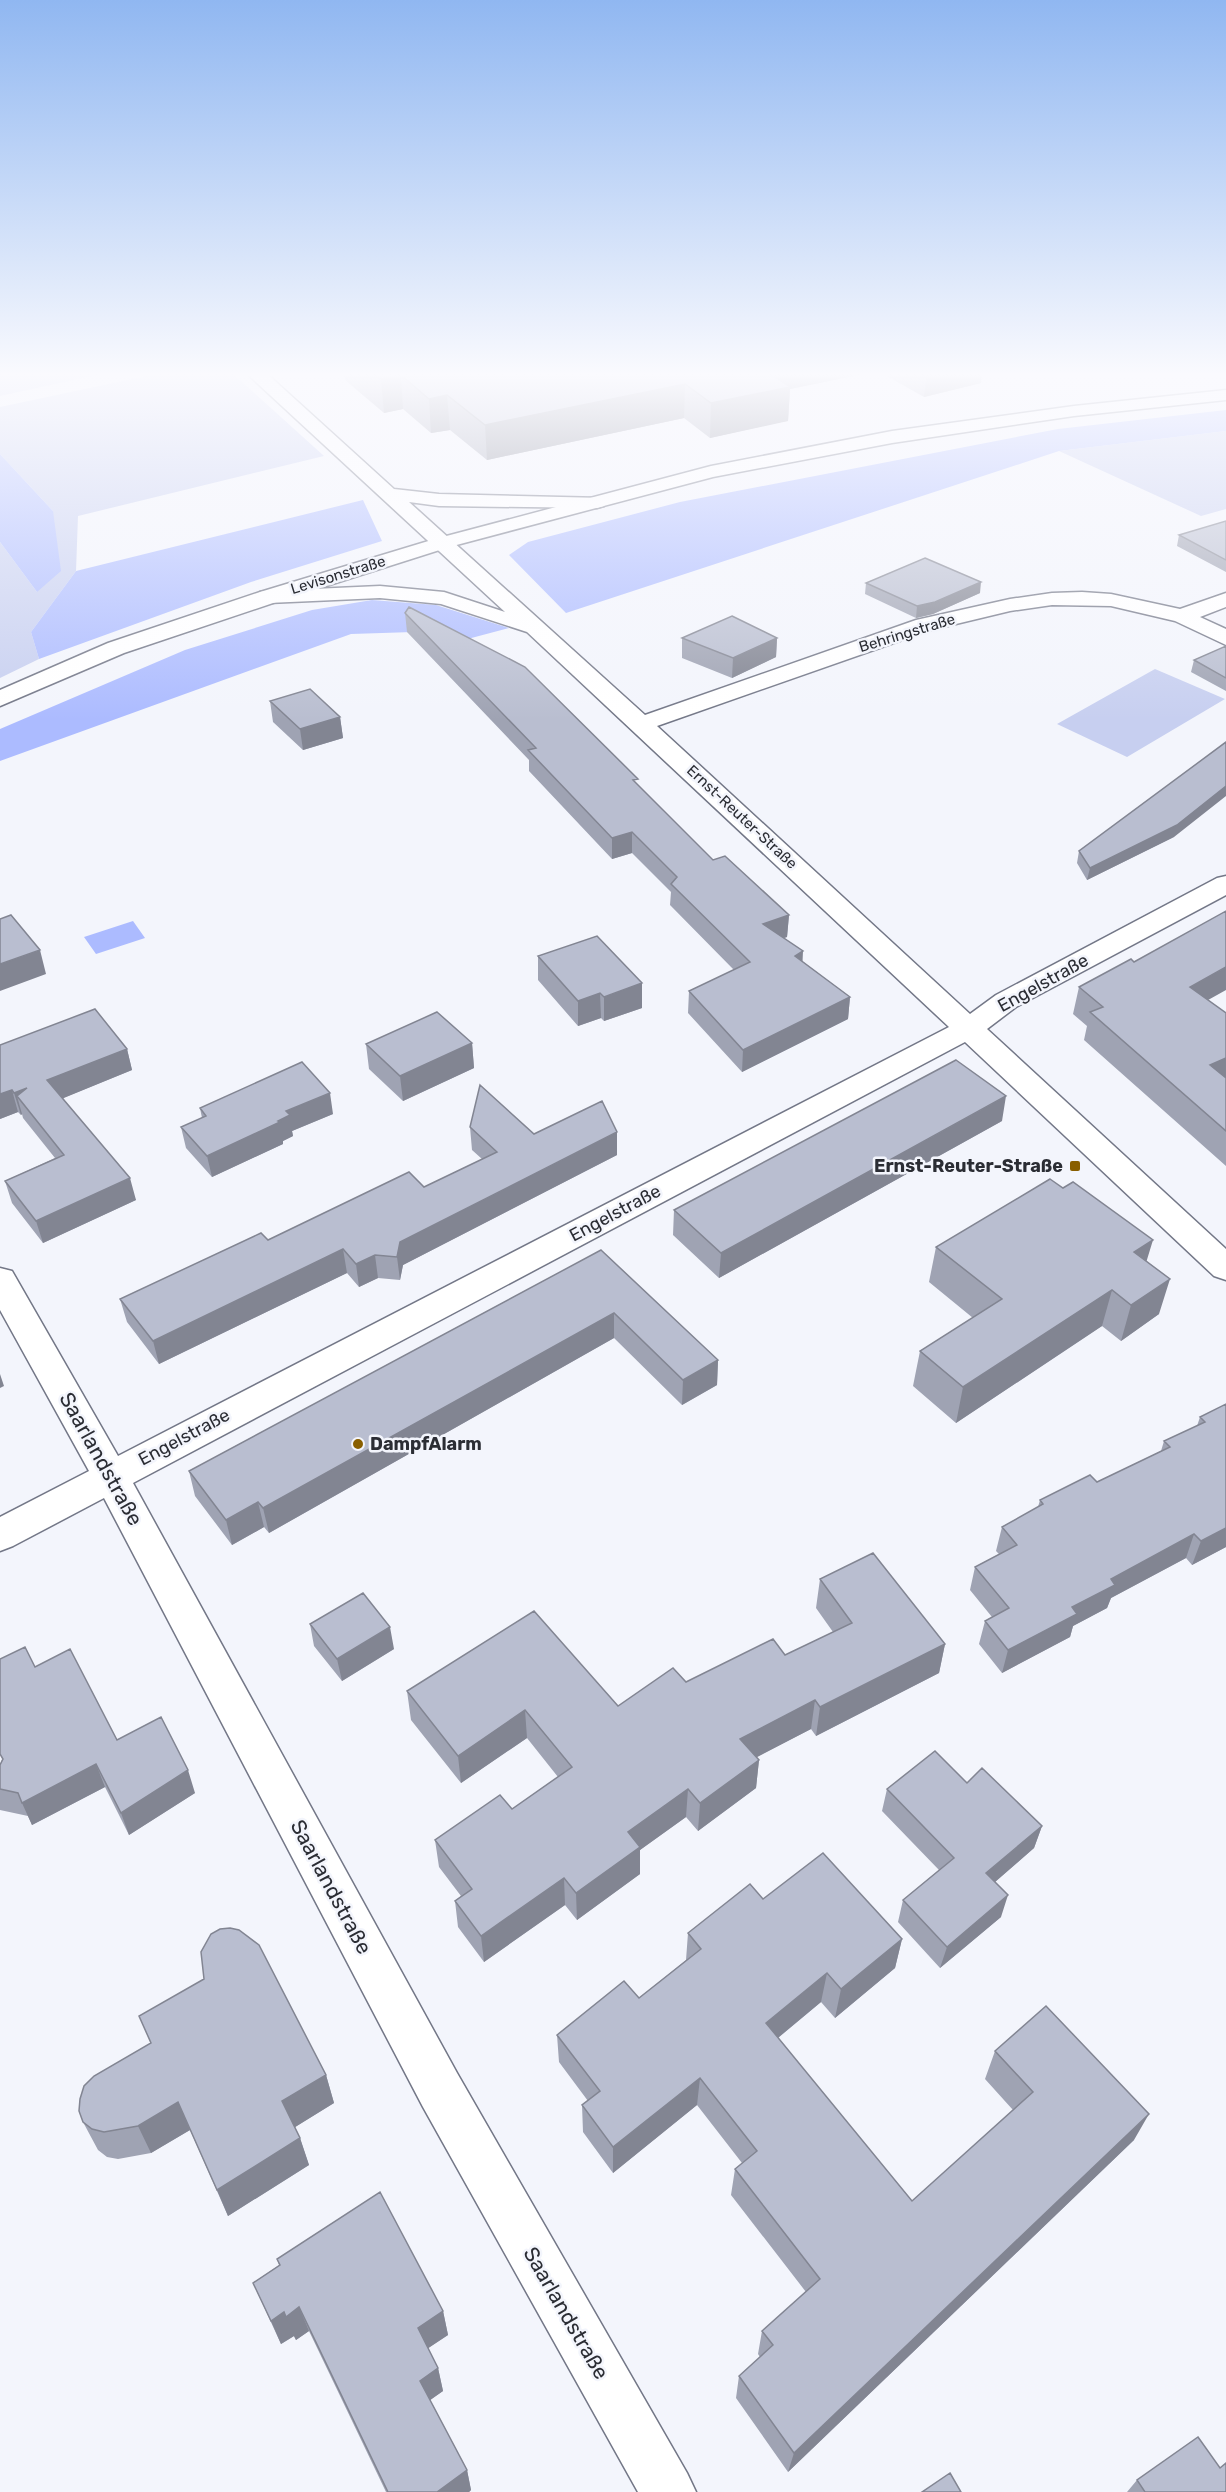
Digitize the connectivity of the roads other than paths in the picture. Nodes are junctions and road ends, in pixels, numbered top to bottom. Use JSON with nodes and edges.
{"nodes":[{"id":1,"x":380,"y":487,"type":"edge"},
{"id":2,"x":653,"y":487,"type":"edge"},
{"id":3,"x":387,"y":494,"type":"junction"},
{"id":4,"x":597,"y":502,"type":"junction"},
{"id":5,"x":442,"y":543,"type":"junction"},
{"id":6,"x":268,"y":597,"type":"junction"},
{"id":7,"x":1226,"y":599,"type":"edge"},
{"id":8,"x":1182,"y":616,"type":"junction"},
{"id":9,"x":536,"y":629,"type":"junction"},
{"id":10,"x":1226,"y":638,"type":"edge"},
{"id":11,"x":0,"y":699,"type":"edge"},
{"id":12,"x":640,"y":724,"type":"junction"},
{"id":13,"x":1226,"y":884,"type":"edge"},
{"id":14,"x":969,"y":1028,"type":"junction"},
{"id":15,"x":1226,"y":1268,"type":"edge"},
{"id":16,"x":0,"y":1280,"type":"edge"},
{"id":17,"x":111,"y":1476,"type":"junction"},
{"id":18,"x":0,"y":1535,"type":"edge"},
{"id":19,"x":668,"y":2492,"type":"edge"}],
"edges":[{"from":1,"to":3,"type":"street","name":"Ernst-Reuter-Straße"},
{"from":2,"to":4,"type":"street","name":"Levisonstraße"},
{"from":3,"to":4,"type":"street"},
{"from":3,"to":5,"type":"street","name":"Ernst-Reuter-Straße"},
{"from":4,"to":5,"type":"street","name":"Levisonstraße"},
{"from":5,"to":6,"type":"street","name":"Levisonstraße"},
{"from":5,"to":9,"type":"street","name":"Ernst-Reuter-Straße"},
{"from":6,"to":9,"type":"street","name":"Levisonstraße"},
{"from":6,"to":11,"type":"street","name":"Levisonstraße"},
{"from":7,"to":8,"type":"street"},
{"from":8,"to":10,"type":"street","name":"Behringstraße"},
{"from":8,"to":12,"type":"street","name":"Behringstraße"},
{"from":9,"to":12,"type":"street","name":"Ernst-Reuter-Straße"},
{"from":12,"to":14,"type":"street","name":"Ernst-Reuter-Straße"},
{"from":13,"to":14,"type":"street","name":"Engelstraße"},
{"from":14,"to":15,"type":"street","name":"Ernst-Reuter-Straße"},
{"from":14,"to":17,"type":"street","name":"Engelstraße"},
{"from":16,"to":17,"type":"street","name":"Saarlandstraße"},
{"from":17,"to":18,"type":"street","name":"Engelstraße"},
{"from":17,"to":19,"type":"street","name":"Saarlandstraße"}]}
